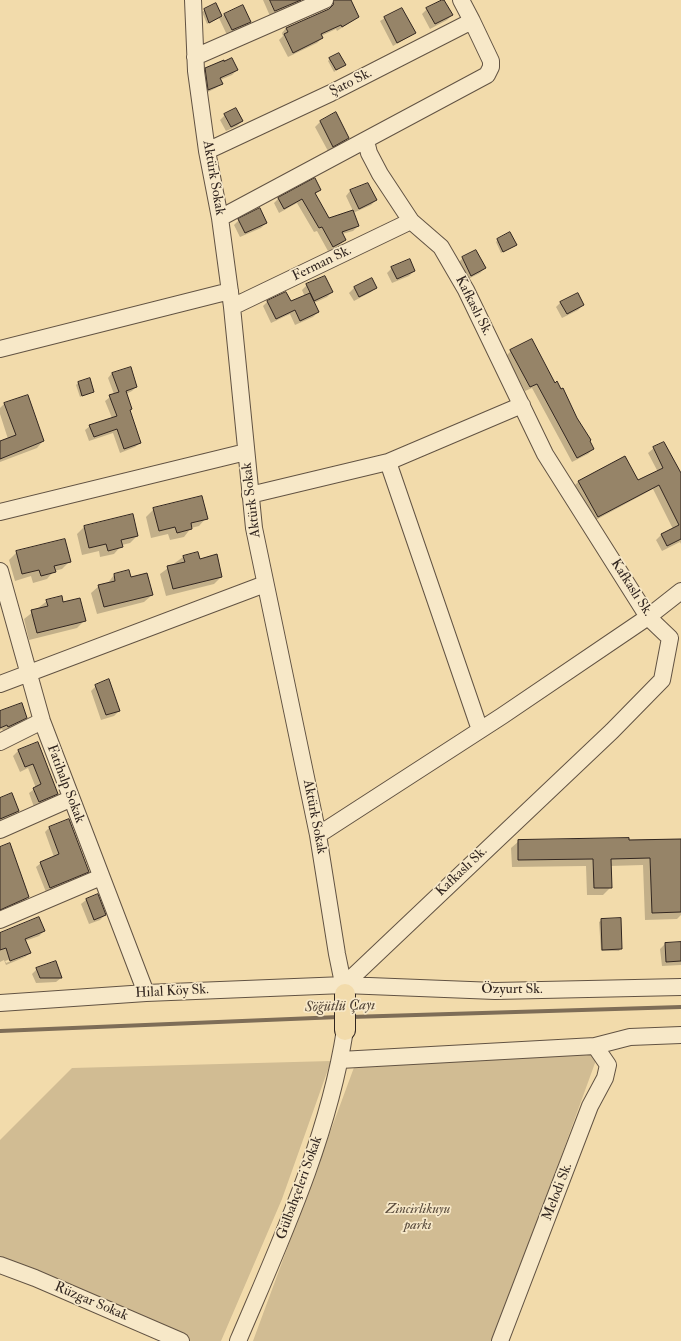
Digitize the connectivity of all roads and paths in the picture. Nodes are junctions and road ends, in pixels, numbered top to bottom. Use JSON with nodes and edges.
{"nodes":[{"id":1,"x":193,"y":0,"type":"edge"},
{"id":2,"x":325,"y":0,"type":"edge"},
{"id":3,"x":461,"y":0,"type":"edge"},
{"id":4,"x":472,"y":21,"type":"junction"},
{"id":5,"x":195,"y":56,"type":"junction"},
{"id":6,"x":366,"y":141,"type":"junction"},
{"id":7,"x":207,"y":151,"type":"junction"},
{"id":8,"x":220,"y":218,"type":"junction"},
{"id":9,"x":411,"y":221,"type":"junction"},
{"id":10,"x":231,"y":299,"type":"junction"},
{"id":11,"x":0,"y":349,"type":"edge"},
{"id":12,"x":522,"y":405,"type":"junction"},
{"id":13,"x":246,"y":452,"type":"junction"},
{"id":14,"x":388,"y":462,"type":"junction"},
{"id":15,"x":250,"y":495,"type":"junction"},
{"id":16,"x":0,"y":512,"type":"edge"},
{"id":17,"x":0,"y":570,"type":"edge"},
{"id":18,"x":265,"y":584,"type":"junction"},
{"id":19,"x":681,"y":590,"type":"edge"},
{"id":20,"x":648,"y":617,"type":"junction"},
{"id":21,"x":28,"y":672,"type":"junction"},
{"id":22,"x":0,"y":684,"type":"edge"},
{"id":23,"x":42,"y":722,"type":"junction"},
{"id":24,"x":480,"y":730,"type":"junction"},
{"id":25,"x":0,"y":742,"type":"edge"},
{"id":26,"x":70,"y":799,"type":"junction"},
{"id":27,"x":0,"y":830,"type":"edge"},
{"id":28,"x":318,"y":835,"type":"junction"},
{"id":29,"x":101,"y":878,"type":"junction"},
{"id":30,"x":0,"y":920,"type":"edge"},
{"id":31,"x":681,"y":987,"type":"edge"},
{"id":32,"x":344,"y":990,"type":"junction"},
{"id":33,"x":146,"y":993,"type":"junction"},
{"id":34,"x":0,"y":1003,"type":"edge"},
{"id":35,"x":345,"y":1030,"type":"joint"},
{"id":36,"x":681,"y":1034,"type":"edge"},
{"id":37,"x":595,"y":1046,"type":"junction"},
{"id":38,"x":340,"y":1060,"type":"junction"},
{"id":39,"x":0,"y":1265,"type":"edge"},
{"id":40,"x":181,"y":1341,"type":"edge"},
{"id":41,"x":238,"y":1341,"type":"edge"},
{"id":42,"x":500,"y":1341,"type":"edge"}],
"edges":[{"from":1,"to":5,"type":"street","name":"Aktürk Sokak"},
{"from":2,"to":5,"type":"street"},
{"from":3,"to":4,"type":"street"},
{"from":4,"to":6,"type":"street"},
{"from":4,"to":7,"type":"street","name":"Şato Sk."},
{"from":5,"to":7,"type":"street","name":"Aktürk Sokak"},
{"from":6,"to":8,"type":"street"},
{"from":6,"to":9,"type":"street","name":"Kafkaslı Sk."},
{"from":7,"to":8,"type":"street","name":"Aktürk Sokak"},
{"from":8,"to":10,"type":"street","name":"Aktürk Sokak"},
{"from":9,"to":10,"type":"street","name":"Ferman Sk."},
{"from":9,"to":12,"type":"street","name":"Kafkaslı Sk."},
{"from":10,"to":11,"type":"street","name":"Ferman Sk."},
{"from":10,"to":13,"type":"street","name":"Aktürk Sokak"},
{"from":12,"to":14,"type":"street"},
{"from":12,"to":20,"type":"street","name":"Kafkaslı Sk."},
{"from":13,"to":15,"type":"street","name":"Aktürk Sokak"},
{"from":13,"to":16,"type":"street"},
{"from":14,"to":15,"type":"street"},
{"from":14,"to":24,"type":"street"},
{"from":15,"to":18,"type":"street","name":"Aktürk Sokak"},
{"from":17,"to":21,"type":"street","name":"Fatihalp Sokak"},
{"from":18,"to":21,"type":"street"},
{"from":18,"to":28,"type":"street","name":"Aktürk Sokak"},
{"from":19,"to":20,"type":"street"},
{"from":20,"to":24,"type":"street"},
{"from":20,"to":32,"type":"street","name":"Kafkaslı Sk."},
{"from":21,"to":22,"type":"street"},
{"from":21,"to":23,"type":"street","name":"Fatihalp Sokak"},
{"from":23,"to":25,"type":"street"},
{"from":23,"to":26,"type":"street","name":"Fatihalp Sokak"},
{"from":24,"to":28,"type":"street"},
{"from":26,"to":27,"type":"street"},
{"from":26,"to":29,"type":"street","name":"Fatihalp Sokak"},
{"from":28,"to":32,"type":"street","name":"Aktürk Sokak"},
{"from":29,"to":30,"type":"street"},
{"from":29,"to":33,"type":"street","name":"Fatihalp Sokak"},
{"from":31,"to":32,"type":"street","name":"Özyurt Sk."},
{"from":32,"to":33,"type":"street","name":"Hilal Köy Sk."},
{"from":32,"to":35,"type":"main road"},
{"from":33,"to":34,"type":"street","name":"Hilal Köy Sk."},
{"from":35,"to":38,"type":"street","name":"Gülbahçeleri Sokak"},
{"from":36,"to":37,"type":"street"},
{"from":37,"to":38,"type":"street"},
{"from":37,"to":42,"type":"street","name":"Melodi Sk."},
{"from":38,"to":41,"type":"street","name":"Gülbahçeleri Sokak"},
{"from":39,"to":40,"type":"street","name":"Rüzgar Sokak"}]}
